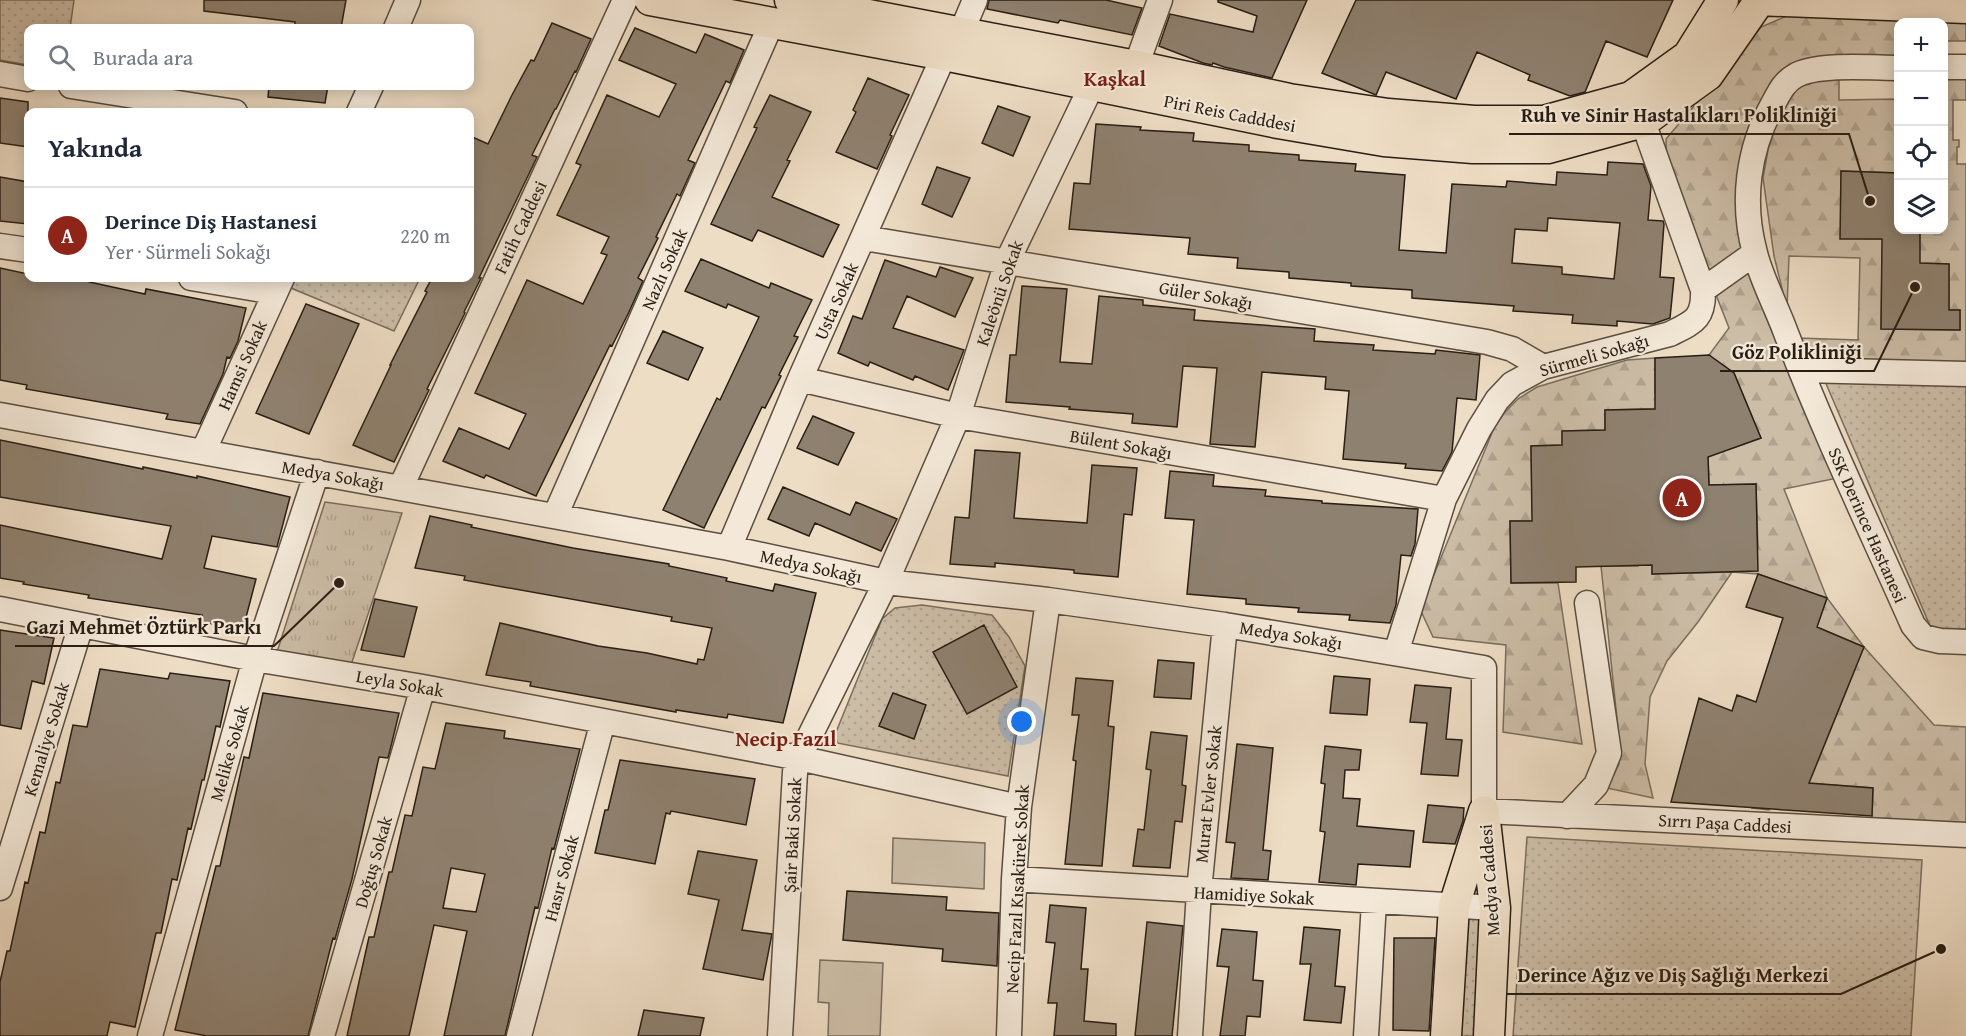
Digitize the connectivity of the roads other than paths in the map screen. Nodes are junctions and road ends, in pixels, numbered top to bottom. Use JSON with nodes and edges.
{"nodes":[{"id":1,"x":408,"y":0,"type":"edge"},
{"id":2,"x":625,"y":0,"type":"edge"},
{"id":3,"x":650,"y":0,"type":"edge"},
{"id":4,"x":975,"y":0,"type":"edge"},
{"id":5,"x":1160,"y":0,"type":"edge"},
{"id":6,"x":1723,"y":0,"type":"edge"},
{"id":7,"x":1759,"y":0,"type":"edge"},
{"id":8,"x":1951,"y":5,"type":"edge"},
{"id":9,"x":781,"y":11,"type":"edge"},
{"id":10,"x":398,"y":24,"type":"edge"},
{"id":11,"x":953,"y":44,"type":"junction"},
{"id":12,"x":1136,"y":66,"type":"junction"},
{"id":13,"x":1948,"y":67,"type":"edge"},
{"id":14,"x":1966,"y":67,"type":"edge"},
{"id":15,"x":1894,"y":68,"type":"edge"},
{"id":16,"x":0,"y":74,"type":"edge"},
{"id":17,"x":24,"y":78,"type":"edge"},
{"id":18,"x":1092,"y":85,"type":"junction"},
{"id":19,"x":96,"y":90,"type":"edge"},
{"id":20,"x":369,"y":90,"type":"edge"},
{"id":21,"x":211,"y":108,"type":"edge"},
{"id":22,"x":361,"y":108,"type":"edge"},
{"id":23,"x":1637,"y":110,"type":"junction"},
{"id":24,"x":864,"y":238,"type":"junction"},
{"id":25,"x":0,"y":246,"type":"edge"},
{"id":26,"x":24,"y":249,"type":"edge"},
{"id":27,"x":1755,"y":253,"type":"junction"},
{"id":28,"x":1007,"y":262,"type":"junction"},
{"id":29,"x":241,"y":282,"type":"edge"},
{"id":30,"x":278,"y":285,"type":"edge"},
{"id":31,"x":1703,"y":290,"type":"junction"},
{"id":32,"x":1543,"y":367,"type":"junction"},
{"id":33,"x":1800,"y":370,"type":"junction"},
{"id":34,"x":1966,"y":374,"type":"edge"},
{"id":35,"x":800,"y":379,"type":"junction"},
{"id":36,"x":0,"y":415,"type":"edge"},
{"id":37,"x":958,"y":416,"type":"junction"},
{"id":38,"x":203,"y":452,"type":"junction"},
{"id":39,"x":317,"y":472,"type":"junction"},
{"id":40,"x":401,"y":487,"type":"junction"},
{"id":41,"x":1444,"y":499,"type":"junction"},
{"id":42,"x":555,"y":516,"type":"junction"},
{"id":43,"x":729,"y":548,"type":"junction"},
{"id":44,"x":886,"y":582,"type":"junction"},
{"id":45,"x":1048,"y":600,"type":"junction"},
{"id":46,"x":1587,"y":603,"type":"dead end"},
{"id":47,"x":0,"y":609,"type":"edge"},
{"id":48,"x":81,"y":625,"type":"junction"},
{"id":49,"x":1225,"y":625,"type":"junction"},
{"id":50,"x":1966,"y":642,"type":"edge"},
{"id":51,"x":1396,"y":652,"type":"junction"},
{"id":52,"x":255,"y":658,"type":"junction"},
{"id":53,"x":423,"y":687,"type":"junction"},
{"id":54,"x":603,"y":721,"type":"junction"},
{"id":55,"x":799,"y":758,"type":"junction"},
{"id":56,"x":1019,"y":807,"type":"junction"},
{"id":57,"x":1484,"y":811,"type":"junction"},
{"id":58,"x":1567,"y":816,"type":"junction"},
{"id":59,"x":1966,"y":835,"type":"edge"},
{"id":60,"x":1014,"y":879,"type":"junction"},
{"id":61,"x":0,"y":888,"type":"edge"},
{"id":62,"x":1199,"y":891,"type":"junction"},
{"id":63,"x":1374,"y":902,"type":"junction"},
{"id":64,"x":1454,"y":906,"type":"junction"},
{"id":65,"x":1495,"y":908,"type":"junction"},
{"id":66,"x":150,"y":1036,"type":"edge"},
{"id":67,"x":322,"y":1036,"type":"edge"},
{"id":68,"x":519,"y":1036,"type":"edge"},
{"id":69,"x":780,"y":1036,"type":"edge"},
{"id":70,"x":1009,"y":1036,"type":"edge"},
{"id":71,"x":1190,"y":1036,"type":"edge"},
{"id":72,"x":1366,"y":1036,"type":"edge"},
{"id":73,"x":1446,"y":1036,"type":"edge"},
{"id":74,"x":1489,"y":1036,"type":"edge"}],
"edges":[{"from":1,"to":10,"type":"street"},
{"from":2,"to":40,"type":"street","name":"Fatih Caddesi"},
{"from":3,"to":9,"type":"main road","name":"Piri Reis Cadddesi"},
{"from":4,"to":11,"type":"street","name":"Usta Sokak"},
{"from":5,"to":12,"type":"street"},
{"from":6,"to":23,"type":"main road","name":"Piri Reis Cadddesi"},
{"from":7,"to":8,"type":"main road"},
{"from":7,"to":23,"type":"main road","name":"Piri Reis Cadddesi"},
{"from":9,"to":11,"type":"main road","name":"Piri Reis Cadddesi"},
{"from":9,"to":42,"type":"street","name":"Nazlı Sokak"},
{"from":11,"to":12,"type":"main road","name":"Piri Reis Cadddesi"},
{"from":11,"to":18,"type":"main road","name":"Piri Reis Cadddesi"},
{"from":11,"to":24,"type":"street","name":"Usta Sokak"},
{"from":12,"to":18,"type":"street"},
{"from":12,"to":23,"type":"main road","name":"Piri Reis Cadddesi"},
{"from":13,"to":14,"type":"street"},
{"from":15,"to":27,"type":"street","name":"SSK Derince Hastanesi"},
{"from":16,"to":17,"type":"street"},
{"from":18,"to":23,"type":"main road","name":"Piri Reis Cadddesi"},
{"from":18,"to":28,"type":"street","name":"Kaleönü Sokak"},
{"from":19,"to":21,"type":"street"},
{"from":20,"to":22,"type":"street"},
{"from":23,"to":31,"type":"street"},
{"from":24,"to":28,"type":"street","name":"Güler Sokağı"},
{"from":24,"to":35,"type":"street","name":"Usta Sokak"},
{"from":25,"to":26,"type":"street"},
{"from":27,"to":31,"type":"street"},
{"from":27,"to":33,"type":"street","name":"SSK Derince Hastanesi"},
{"from":28,"to":32,"type":"street","name":"Güler Sokağı"},
{"from":28,"to":37,"type":"street","name":"Kaleönü Sokak"},
{"from":29,"to":30,"type":"street"},
{"from":30,"to":38,"type":"street","name":"Hamsi Sokak"},
{"from":31,"to":32,"type":"street","name":"Sürmeli Sokağı"},
{"from":32,"to":41,"type":"street","name":"Sürmeli Sokağı"},
{"from":33,"to":34,"type":"street"},
{"from":33,"to":50,"type":"street","name":"SSK Derince Hastanesi"},
{"from":35,"to":37,"type":"street","name":"Bülent Sokağı"},
{"from":35,"to":43,"type":"street","name":"Usta Sokak"},
{"from":36,"to":38,"type":"street","name":"Medya Sokağı"},
{"from":37,"to":41,"type":"street","name":"Bülent Sokağı"},
{"from":37,"to":44,"type":"street","name":"Kaleönü Sokak"},
{"from":38,"to":39,"type":"street","name":"Medya Sokağı"},
{"from":39,"to":40,"type":"street","name":"Medya Sokağı"},
{"from":39,"to":52,"type":"street","name":"Melike Sokak"},
{"from":40,"to":42,"type":"street","name":"Medya Sokağı"},
{"from":41,"to":51,"type":"street","name":"Sürmeli Sokağı"},
{"from":42,"to":43,"type":"street","name":"Medya Sokağı"},
{"from":43,"to":44,"type":"street","name":"Medya Sokağı"},
{"from":44,"to":45,"type":"street","name":"Medya Sokağı"},
{"from":44,"to":55,"type":"street","name":"Şair Baki Sokak"},
{"from":45,"to":49,"type":"street","name":"Medya Sokağı"},
{"from":45,"to":56,"type":"street","name":"Necip Fazıl Kısakürek Sokak"},
{"from":46,"to":58,"type":"street"},
{"from":47,"to":48,"type":"street","name":"Leyla Sokak"},
{"from":48,"to":52,"type":"street","name":"Leyla Sokak"},
{"from":48,"to":61,"type":"street","name":"Kemaliye Sokak"},
{"from":49,"to":51,"type":"street","name":"Medya Sokağı"},
{"from":49,"to":62,"type":"street","name":"Murat Evler Sokak"},
{"from":51,"to":57,"type":"street","name":"Medya Sokağı"},
{"from":52,"to":53,"type":"street","name":"Leyla Sokak"},
{"from":52,"to":66,"type":"street","name":"Melike Sokak"},
{"from":53,"to":54,"type":"street","name":"Leyla Sokak"},
{"from":53,"to":67,"type":"street","name":"Doğuş Sokak"},
{"from":54,"to":55,"type":"street","name":"Leyla Sokak"},
{"from":54,"to":68,"type":"street","name":"Hasır Sokak"},
{"from":55,"to":56,"type":"street","name":"Leyla Sokak"},
{"from":55,"to":69,"type":"street","name":"Şair Baki Sokak"},
{"from":56,"to":60,"type":"street","name":"Necip Fazıl Kısakürek Sokak"},
{"from":57,"to":58,"type":"street","name":"Sırrı Paşa Caddesi"},
{"from":57,"to":64,"type":"main road","name":"Medya Caddesi"},
{"from":57,"to":65,"type":"main road","name":"Medya Caddesi"},
{"from":58,"to":59,"type":"street","name":"Sırrı Paşa Caddesi"},
{"from":60,"to":62,"type":"street","name":"Hamidiye Sokak"},
{"from":60,"to":70,"type":"street","name":"Necip Fazıl Kısakürek Sokak"},
{"from":62,"to":63,"type":"street","name":"Hamidiye Sokak"},
{"from":62,"to":71,"type":"street","name":"Murat Evler Sokak"},
{"from":63,"to":64,"type":"street","name":"Hamidiye Sokak"},
{"from":63,"to":72,"type":"street"},
{"from":64,"to":65,"type":"street","name":"Hamidiye Sokak"},
{"from":64,"to":73,"type":"main road","name":"Medya Caddesi"},
{"from":65,"to":74,"type":"main road","name":"Medya Caddesi"}]}
